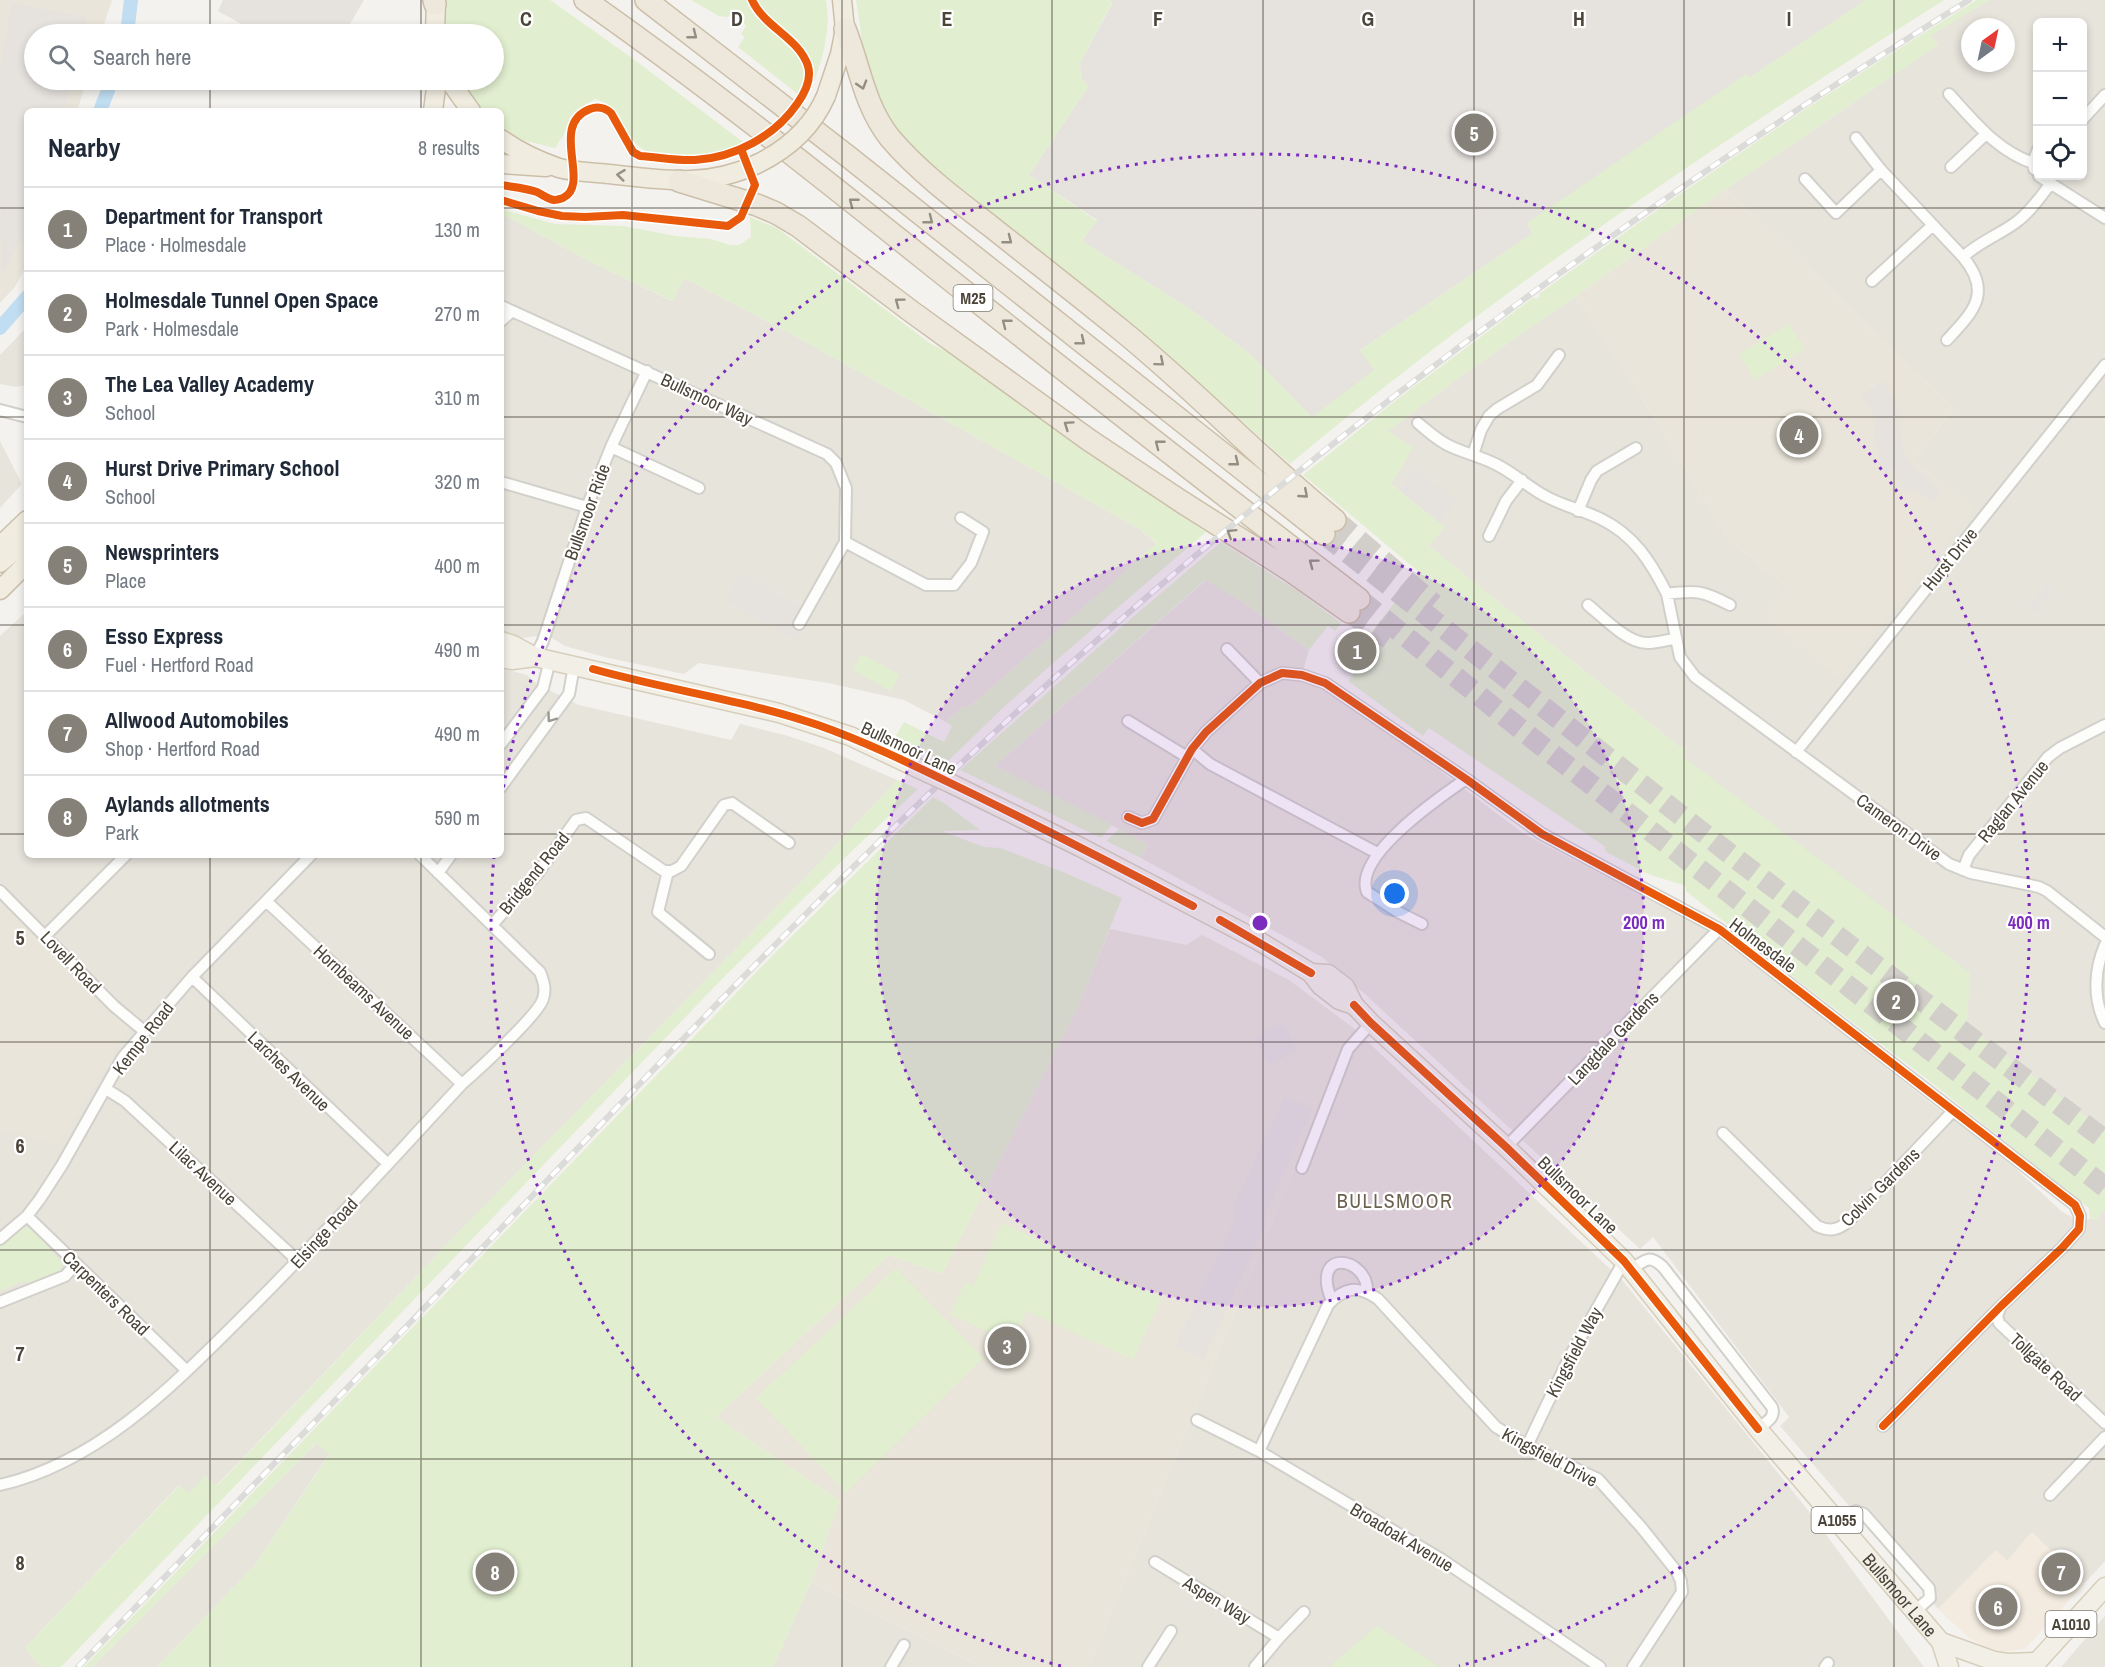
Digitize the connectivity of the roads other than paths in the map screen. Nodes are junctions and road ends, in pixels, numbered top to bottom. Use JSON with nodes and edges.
{"nodes":[{"id":1,"x":585,"y":0,"type":"edge"},
{"id":2,"x":646,"y":0,"type":"edge"},
{"id":3,"x":842,"y":0,"type":"edge"},
{"id":4,"x":435,"y":1,"type":"edge"},
{"id":5,"x":435,"y":24,"type":"edge"},
{"id":6,"x":845,"y":29,"type":"junction"},
{"id":7,"x":436,"y":90,"type":"edge"},
{"id":8,"x":456,"y":90,"type":"edge"},
{"id":9,"x":1948,"y":94,"type":"dead end"},
{"id":10,"x":2105,"y":95,"type":"edge"},
{"id":11,"x":433,"y":108,"type":"edge"},
{"id":12,"x":469,"y":108,"type":"edge"},
{"id":13,"x":2087,"y":115,"type":"edge"},
{"id":14,"x":1986,"y":134,"type":"junction"},
{"id":15,"x":1856,"y":138,"type":"dead end"},
{"id":16,"x":504,"y":141,"type":"edge"},
{"id":17,"x":2033,"y":163,"type":"edge"},
{"id":18,"x":504,"y":164,"type":"edge"},
{"id":19,"x":1951,"y":167,"type":"dead end"},
{"id":20,"x":560,"y":168,"type":"junction"},
{"id":21,"x":1881,"y":170,"type":"junction"},
{"id":22,"x":1805,"y":179,"type":"dead end"},
{"id":23,"x":2046,"y":180,"type":"edge"},
{"id":24,"x":680,"y":181,"type":"junction"},
{"id":25,"x":2050,"y":183,"type":"junction"},
{"id":26,"x":2105,"y":218,"type":"edge"},
{"id":27,"x":1933,"y":225,"type":"junction"},
{"id":28,"x":1963,"y":257,"type":"junction"},
{"id":29,"x":1872,"y":281,"type":"dead end"},
{"id":30,"x":504,"y":307,"type":"edge"},
{"id":31,"x":512,"y":311,"type":"junction"},
{"id":32,"x":504,"y":318,"type":"edge"},
{"id":33,"x":1947,"y":340,"type":"dead end"},
{"id":34,"x":1559,"y":356,"type":"dead end"},
{"id":35,"x":2105,"y":365,"type":"edge"},
{"id":36,"x":647,"y":371,"type":"junction"},
{"id":37,"x":0,"y":410,"type":"edge"},
{"id":38,"x":24,"y":416,"type":"edge"},
{"id":39,"x":1418,"y":423,"type":"dead end"},
{"id":40,"x":611,"y":447,"type":"junction"},
{"id":41,"x":1636,"y":448,"type":"dead end"},
{"id":42,"x":1473,"y":455,"type":"junction"},
{"id":43,"x":1522,"y":480,"type":"junction"},
{"id":44,"x":504,"y":483,"type":"edge"},
{"id":45,"x":699,"y":488,"type":"dead end"},
{"id":46,"x":587,"y":507,"type":"junction"},
{"id":47,"x":1578,"y":511,"type":"junction"},
{"id":48,"x":961,"y":518,"type":"dead end"},
{"id":49,"x":24,"y":523,"type":"edge"},
{"id":50,"x":1490,"y":536,"type":"dead end"},
{"id":51,"x":845,"y":542,"type":"junction"},
{"id":52,"x":24,"y":543,"type":"edge"},
{"id":53,"x":0,"y":546,"type":"edge"},
{"id":54,"x":0,"y":563,"type":"edge"},
{"id":55,"x":24,"y":566,"type":"edge"},
{"id":56,"x":0,"y":590,"type":"edge"},
{"id":57,"x":1667,"y":594,"type":"junction"},
{"id":58,"x":1588,"y":605,"type":"dead end"},
{"id":59,"x":1730,"y":605,"type":"dead end"},
{"id":60,"x":799,"y":624,"type":"dead end"},
{"id":61,"x":1675,"y":639,"type":"junction"},
{"id":62,"x":504,"y":642,"type":"edge"},
{"id":63,"x":1227,"y":649,"type":"dead end"},
{"id":64,"x":504,"y":658,"type":"edge"},
{"id":65,"x":542,"y":659,"type":"junction"},
{"id":66,"x":574,"y":666,"type":"junction"},
{"id":67,"x":1260,"y":683,"type":"junction"},
{"id":68,"x":1128,"y":721,"type":"dead end"},
{"id":69,"x":2105,"y":725,"type":"edge"},
{"id":70,"x":504,"y":740,"type":"edge"},
{"id":71,"x":1796,"y":752,"type":"junction"},
{"id":72,"x":1189,"y":753,"type":"junction"},
{"id":73,"x":1466,"y":778,"type":"junction"},
{"id":74,"x":504,"y":783,"type":"edge"},
{"id":75,"x":1128,"y":817,"type":"dead end"},
{"id":76,"x":789,"y":843,"type":"dead end"},
{"id":77,"x":1377,"y":854,"type":"junction"},
{"id":78,"x":123,"y":858,"type":"edge"},
{"id":79,"x":308,"y":858,"type":"edge"},
{"id":80,"x":423,"y":858,"type":"edge"},
{"id":81,"x":449,"y":858,"type":"edge"},
{"id":82,"x":1963,"y":870,"type":"junction"},
{"id":83,"x":668,"y":871,"type":"junction"},
{"id":84,"x":438,"y":873,"type":"junction"},
{"id":85,"x":0,"y":891,"type":"edge"},
{"id":86,"x":266,"y":901,"type":"junction"},
{"id":87,"x":1422,"y":924,"type":"dead end"},
{"id":88,"x":492,"y":925,"type":"junction"},
{"id":89,"x":1719,"y":929,"type":"junction"},
{"id":90,"x":46,"y":935,"type":"junction"},
{"id":91,"x":2105,"y":937,"type":"edge"},
{"id":92,"x":2105,"y":945,"type":"edge"},
{"id":93,"x":709,"y":954,"type":"dead end"},
{"id":94,"x":192,"y":977,"type":"junction"},
{"id":95,"x":1371,"y":1023,"type":"junction"},
{"id":96,"x":2105,"y":1023,"type":"edge"},
{"id":97,"x":144,"y":1031,"type":"junction"},
{"id":98,"x":462,"y":1084,"type":"junction"},
{"id":99,"x":106,"y":1089,"type":"junction"},
{"id":100,"x":1953,"y":1111,"type":"junction"},
{"id":101,"x":1723,"y":1133,"type":"dead end"},
{"id":102,"x":1506,"y":1147,"type":"junction"},
{"id":103,"x":388,"y":1164,"type":"junction"},
{"id":104,"x":1302,"y":1168,"type":"dead end"},
{"id":105,"x":27,"y":1216,"type":"junction"},
{"id":106,"x":0,"y":1239,"type":"edge"},
{"id":107,"x":298,"y":1261,"type":"junction"},
{"id":108,"x":76,"y":1264,"type":"junction"},
{"id":109,"x":1628,"y":1265,"type":"junction"},
{"id":110,"x":1367,"y":1292,"type":"junction"},
{"id":111,"x":1332,"y":1301,"type":"junction"},
{"id":112,"x":0,"y":1302,"type":"edge"},
{"id":113,"x":2001,"y":1306,"type":"junction"},
{"id":114,"x":186,"y":1370,"type":"junction"},
{"id":115,"x":1197,"y":1420,"type":"dead end"},
{"id":116,"x":2105,"y":1423,"type":"edge"},
{"id":117,"x":1883,"y":1426,"type":"dead end"},
{"id":118,"x":1758,"y":1429,"type":"junction"},
{"id":119,"x":2105,"y":1437,"type":"edge"},
{"id":120,"x":1527,"y":1446,"type":"junction"},
{"id":121,"x":1259,"y":1451,"type":"junction"},
{"id":122,"x":0,"y":1485,"type":"edge"},
{"id":123,"x":2050,"y":1495,"type":"dead end"},
{"id":124,"x":1840,"y":1523,"type":"junction"},
{"id":125,"x":1155,"y":1562,"type":"dead end"},
{"id":126,"x":2105,"y":1587,"type":"edge"},
{"id":127,"x":1304,"y":1612,"type":"dead end"},
{"id":128,"x":1914,"y":1612,"type":"junction"},
{"id":129,"x":1171,"y":1631,"type":"dead end"},
{"id":130,"x":1279,"y":1638,"type":"junction"},
{"id":131,"x":1941,"y":1642,"type":"junction"},
{"id":132,"x":904,"y":1645,"type":"dead end"},
{"id":133,"x":2027,"y":1665,"type":"edge"},
{"id":134,"x":1952,"y":1666,"type":"edge"},
{"id":135,"x":891,"y":1667,"type":"edge"},
{"id":136,"x":1148,"y":1667,"type":"edge"},
{"id":137,"x":1255,"y":1667,"type":"edge"},
{"id":138,"x":1600,"y":1667,"type":"edge"},
{"id":139,"x":1633,"y":1667,"type":"edge"}],
"edges":[{"from":1,"to":24,"type":"highway","number":"M25"},
{"from":2,"to":6,"type":"highway","number":"M25"},
{"from":3,"to":6,"type":"highway"},
{"from":4,"to":5,"type":"highway"},
{"from":6,"to":24,"type":"highway","bridge":true},
{"from":7,"to":11,"type":"highway"},
{"from":8,"to":12,"type":"highway"},
{"from":9,"to":14,"type":"street"},
{"from":10,"to":13,"type":"street"},
{"from":14,"to":17,"type":"street"},
{"from":14,"to":19,"type":"street"},
{"from":15,"to":21,"type":"street"},
{"from":16,"to":20,"type":"highway"},
{"from":18,"to":20,"type":"highway"},
{"from":24,"to":20,"type":"highway","one_way":true},
{"from":21,"to":22,"type":"street"},
{"from":21,"to":27,"type":"street"},
{"from":23,"to":25,"type":"street"},
{"from":25,"to":26,"type":"street"},
{"from":25,"to":28,"type":"street"},
{"from":27,"to":28,"type":"street"},
{"from":27,"to":29,"type":"street"},
{"from":28,"to":33,"type":"street"},
{"from":30,"to":31,"type":"street","name":"Bullsmoor Way"},
{"from":31,"to":32,"type":"street"},
{"from":31,"to":36,"type":"street","name":"Bullsmoor Way"},
{"from":34,"to":42,"type":"street"},
{"from":35,"to":71,"type":"street","name":"Hurst Drive"},
{"from":36,"to":40,"type":"street","name":"Bullsmoor Ride"},
{"from":36,"to":51,"type":"street","name":"Bullsmoor Way"},
{"from":37,"to":38,"type":"street"},
{"from":39,"to":42,"type":"street","name":"Cameron Drive"},
{"from":40,"to":45,"type":"street"},
{"from":40,"to":46,"type":"street","name":"Bullsmoor Ride"},
{"from":41,"to":47,"type":"street"},
{"from":42,"to":43,"type":"street","name":"Cameron Drive"},
{"from":43,"to":47,"type":"street","name":"Cameron Drive"},
{"from":43,"to":50,"type":"street"},
{"from":44,"to":46,"type":"street"},
{"from":46,"to":65,"type":"street","name":"Bullsmoor Ride"},
{"from":47,"to":57,"type":"street","name":"Cameron Drive"},
{"from":48,"to":51,"type":"street"},
{"from":49,"to":53,"type":"highway"},
{"from":51,"to":60,"type":"street","name":"Bullsmoor Way"},
{"from":52,"to":54,"type":"highway"},
{"from":55,"to":56,"type":"highway"},
{"from":57,"to":59,"type":"street"},
{"from":57,"to":61,"type":"street","name":"Cameron Drive"},
{"from":58,"to":61,"type":"street"},
{"from":61,"to":71,"type":"street","name":"Cameron Drive"},
{"from":62,"to":65,"type":"main road","name":"Bullsmoor Lane","number":"A1055"},
{"from":63,"to":67,"type":"street"},
{"from":64,"to":65,"type":"main road","name":"Bullsmoor Lane","number":"A1055"},
{"from":65,"to":66,"type":"main road","name":"Bullsmoor Lane","number":"A1055"},
{"from":65,"to":70,"type":"street","name":"Bullsmoor Ride"},
{"from":66,"to":74,"type":"street","one_way":true},
{"from":66,"to":95,"type":"main road","name":"Bullsmoor Lane","number":"A1055","bridge":true},
{"from":67,"to":72,"type":"street","name":"Holmesdale"},
{"from":67,"to":73,"type":"street","name":"Holmesdale"},
{"from":68,"to":72,"type":"street"},
{"from":69,"to":82,"type":"street","name":"Raglan Avenue"},
{"from":71,"to":82,"type":"street","name":"Cameron Drive"},
{"from":72,"to":75,"type":"street","name":"Holmesdale"},
{"from":72,"to":77,"type":"street"},
{"from":73,"to":77,"type":"street"},
{"from":73,"to":89,"type":"street","name":"Holmesdale"},
{"from":76,"to":83,"type":"street"},
{"from":77,"to":87,"type":"street"},
{"from":78,"to":90,"type":"street"},
{"from":79,"to":86,"type":"street","name":"Kempe Road"},
{"from":80,"to":84,"type":"street"},
{"from":81,"to":84,"type":"street"},
{"from":82,"to":91,"type":"street","name":"Cameron Drive"},
{"from":83,"to":88,"type":"street","name":"Bridgend Road"},
{"from":83,"to":93,"type":"street"},
{"from":84,"to":88,"type":"street"},
{"from":85,"to":90,"type":"street","name":"Lovell Road"},
{"from":86,"to":94,"type":"street","name":"Kempe Road"},
{"from":86,"to":98,"type":"street","name":"Hornbeams Avenue"},
{"from":88,"to":98,"type":"street","name":"Elsinge Road"},
{"from":89,"to":100,"type":"street","name":"Holmesdale"},
{"from":89,"to":102,"type":"street","name":"Langdale Gardens"},
{"from":90,"to":97,"type":"street","name":"Lovell Road"},
{"from":92,"to":96,"type":"street"},
{"from":94,"to":97,"type":"street","name":"Kempe Road"},
{"from":94,"to":103,"type":"street","name":"Larches Avenue"},
{"from":95,"to":102,"type":"main road","name":"Bullsmoor Lane","number":"A1055"},
{"from":95,"to":104,"type":"street"},
{"from":97,"to":99,"type":"street","name":"Kempe Road"},
{"from":98,"to":103,"type":"street","name":"Elsinge Road"},
{"from":99,"to":105,"type":"street","name":"Kempe Road"},
{"from":99,"to":107,"type":"street","name":"Lilac Avenue"},
{"from":100,"to":101,"type":"street","name":"Colvin Gardens"},
{"from":100,"to":113,"type":"street","name":"Holmesdale"},
{"from":102,"to":109,"type":"main road","name":"Bullsmoor Lane","number":"A1055"},
{"from":103,"to":107,"type":"street","name":"Elsinge Road"},
{"from":105,"to":106,"type":"street","name":"Kempe Road"},
{"from":105,"to":108,"type":"street","name":"Carpenters Road"},
{"from":107,"to":114,"type":"street","name":"Elsinge Road"},
{"from":108,"to":112,"type":"street"},
{"from":108,"to":114,"type":"street","name":"Carpenters Road"},
{"from":109,"to":118,"type":"main road","name":"Bullsmoor Lane","number":"A1055"},
{"from":109,"to":118,"type":"street"},
{"from":109,"to":120,"type":"street","name":"Kingsfield Way"},
{"from":110,"to":111,"type":"street"},
{"from":110,"to":111,"type":"street","name":"Kingsfield Drive"},
{"from":110,"to":120,"type":"street","name":"Kingsfield Drive"},
{"from":111,"to":121,"type":"street"},
{"from":113,"to":116,"type":"street","name":"Tollgate Road"},
{"from":113,"to":117,"type":"street","name":"Holmesdale"},
{"from":114,"to":122,"type":"street","name":"Elsinge Road"},
{"from":115,"to":121,"type":"street","name":"Broadoak Avenue"},
{"from":118,"to":124,"type":"main road","name":"Bullsmoor Lane","number":"A1055"},
{"from":119,"to":123,"type":"street"},
{"from":120,"to":139,"type":"street","name":"Kingsfield Drive"},
{"from":121,"to":138,"type":"street","name":"Broadoak Avenue"},
{"from":124,"to":128,"type":"main road","name":"Bullsmoor Lane","number":"A1055"},
{"from":124,"to":128,"type":"street"},
{"from":125,"to":130,"type":"street","name":"Aspen Way"},
{"from":126,"to":133,"type":"main road","number":"A1010"},
{"from":127,"to":130,"type":"street"},
{"from":128,"to":131,"type":"main road","name":"Bullsmoor Lane","number":"A1055"},
{"from":129,"to":136,"type":"street"},
{"from":130,"to":137,"type":"street"},
{"from":131,"to":133,"type":"main road"},
{"from":131,"to":134,"type":"main road","name":"Bullsmoor Lane","number":"A1055"},
{"from":132,"to":135,"type":"street"}]}
